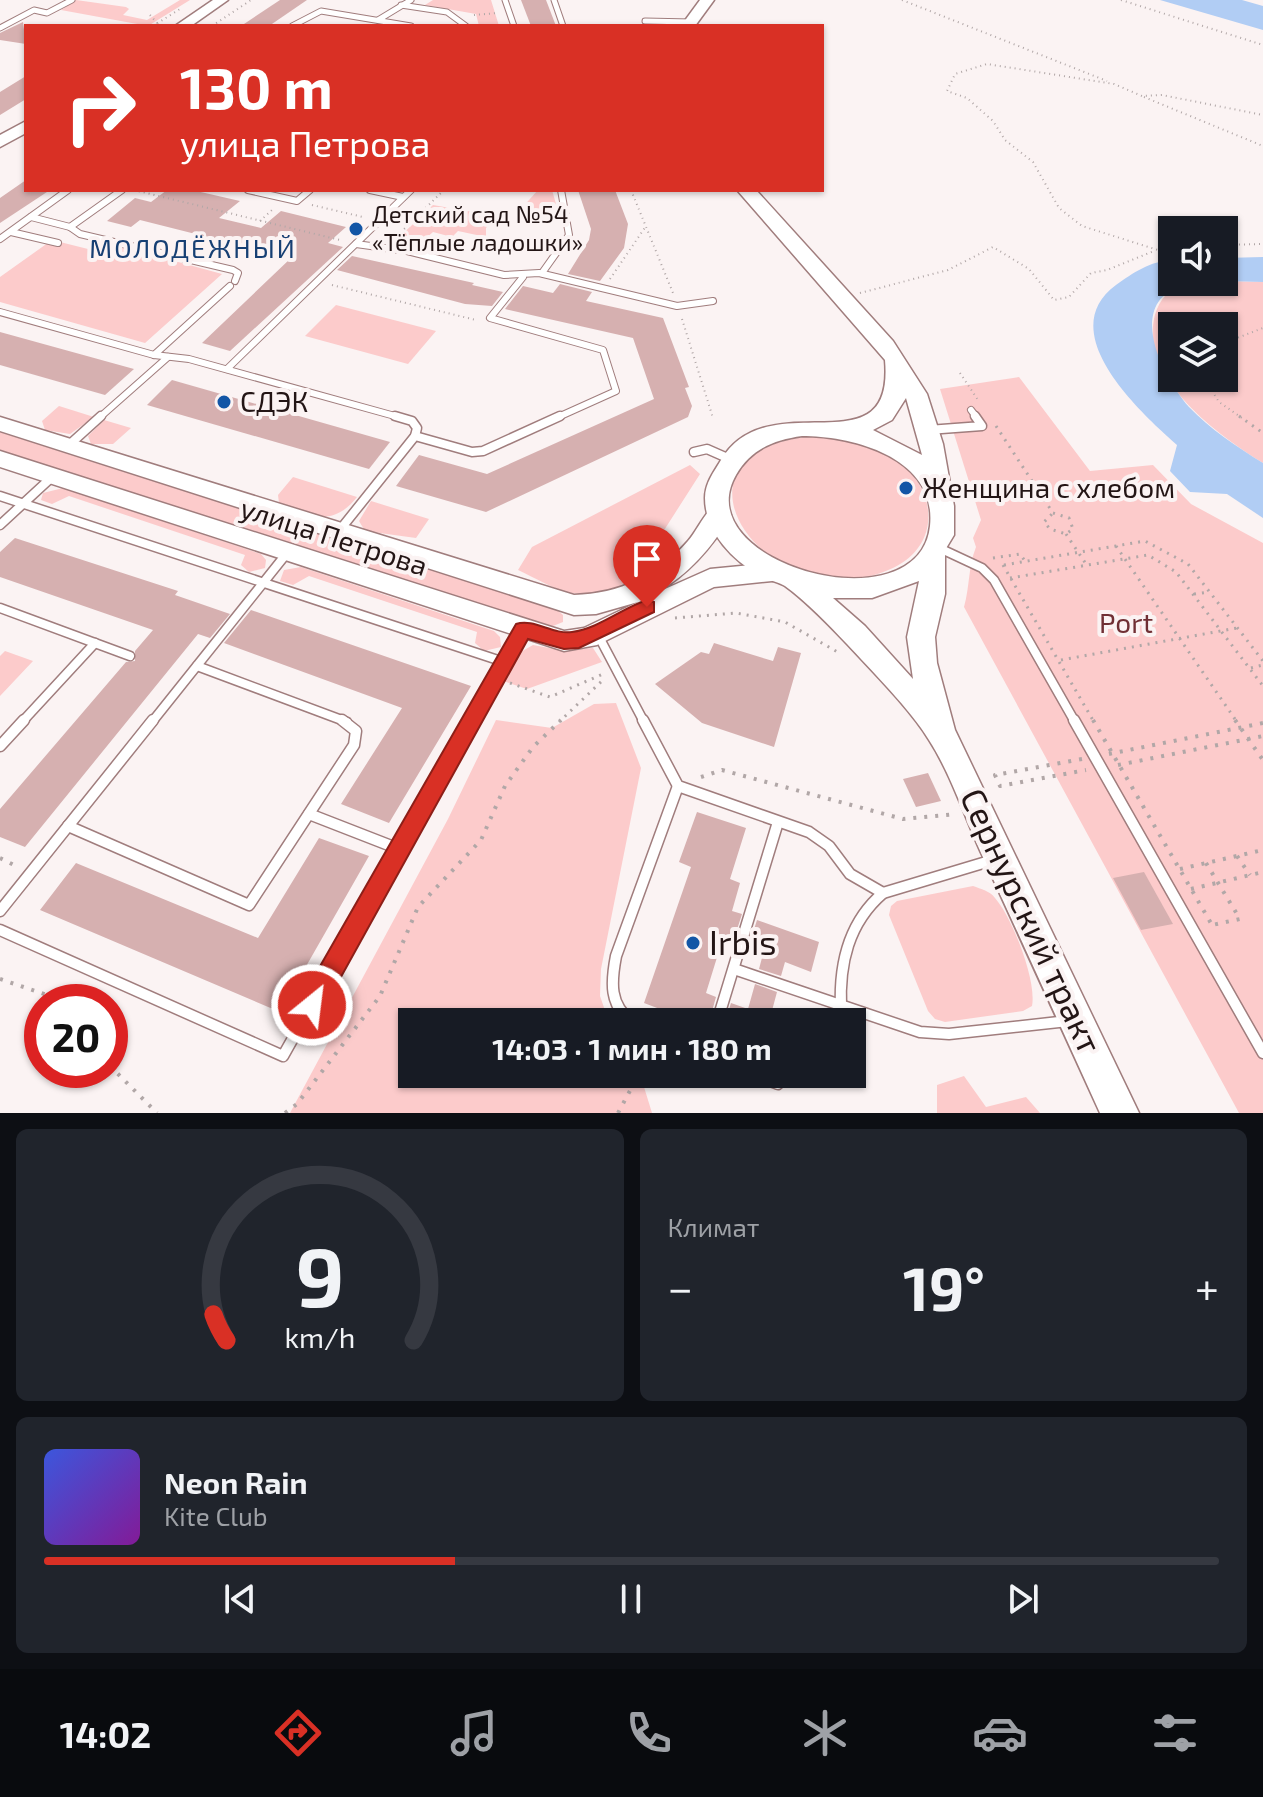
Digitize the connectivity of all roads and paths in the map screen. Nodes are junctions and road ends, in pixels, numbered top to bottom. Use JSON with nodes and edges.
{"nodes":[{"id":1,"x":72,"y":0,"type":"edge"},
{"id":2,"x":222,"y":0,"type":"edge"},
{"id":3,"x":251,"y":0,"type":"edge"},
{"id":4,"x":411,"y":0,"type":"edge"},
{"id":5,"x":505,"y":0,"type":"edge"},
{"id":6,"x":554,"y":0,"type":"edge"},
{"id":7,"x":707,"y":0,"type":"edge"},
{"id":8,"x":902,"y":0,"type":"edge"},
{"id":9,"x":1121,"y":0,"type":"edge"},
{"id":10,"x":401,"y":5,"type":"junction"},
{"id":11,"x":182,"y":8,"type":"dead end"},
{"id":12,"x":510,"y":12,"type":"junction"},
{"id":13,"x":150,"y":15,"type":"dead end"},
{"id":14,"x":460,"y":16,"type":"junction"},
{"id":15,"x":378,"y":20,"type":"junction"},
{"id":16,"x":645,"y":21,"type":"dead end"},
{"id":17,"x":157,"y":23,"type":"joint"},
{"id":18,"x":185,"y":24,"type":"edge"},
{"id":19,"x":215,"y":24,"type":"edge"},
{"id":20,"x":296,"y":24,"type":"edge"},
{"id":21,"x":400,"y":24,"type":"edge"},
{"id":22,"x":465,"y":24,"type":"edge"},
{"id":23,"x":513,"y":24,"type":"edge"},
{"id":24,"x":562,"y":24,"type":"edge"},
{"id":25,"x":690,"y":24,"type":"edge"},
{"id":26,"x":0,"y":28,"type":"edge"},
{"id":27,"x":1263,"y":45,"type":"edge"},
{"id":28,"x":1114,"y":84,"type":"junction"},
{"id":29,"x":1142,"y":96,"type":"junction"},
{"id":30,"x":1263,"y":115,"type":"edge"},
{"id":31,"x":24,"y":127,"type":"edge"},
{"id":32,"x":0,"y":142,"type":"edge"},
{"id":33,"x":1263,"y":146,"type":"edge"},
{"id":34,"x":65,"y":192,"type":"edge"},
{"id":35,"x":119,"y":192,"type":"edge"},
{"id":36,"x":141,"y":192,"type":"edge"},
{"id":37,"x":257,"y":192,"type":"edge"},
{"id":38,"x":308,"y":192,"type":"edge"},
{"id":39,"x":379,"y":192,"type":"edge"},
{"id":40,"x":409,"y":192,"type":"edge"},
{"id":41,"x":442,"y":192,"type":"edge"},
{"id":42,"x":562,"y":192,"type":"edge"},
{"id":43,"x":748,"y":192,"type":"edge"},
{"id":44,"x":403,"y":197,"type":"junction"},
{"id":45,"x":297,"y":201,"type":"junction"},
{"id":46,"x":31,"y":217,"type":"junction"},
{"id":47,"x":380,"y":220,"type":"junction"},
{"id":48,"x":646,"y":226,"type":"dead end"},
{"id":49,"x":70,"y":227,"type":"junction"},
{"id":50,"x":11,"y":232,"type":"junction"},
{"id":51,"x":0,"y":239,"type":"edge"},
{"id":52,"x":58,"y":243,"type":"dead end"},
{"id":53,"x":356,"y":244,"type":"junction"},
{"id":54,"x":1263,"y":244,"type":"edge"},
{"id":55,"x":1238,"y":245,"type":"edge"},
{"id":56,"x":383,"y":250,"type":"junction"},
{"id":57,"x":1158,"y":250,"type":"joint"},
{"id":58,"x":542,"y":273,"type":"junction"},
{"id":59,"x":523,"y":277,"type":"junction"},
{"id":60,"x":317,"y":281,"type":"junction"},
{"id":61,"x":604,"y":287,"type":"junction"},
{"id":62,"x":844,"y":298,"type":"junction"},
{"id":63,"x":713,"y":301,"type":"dead end"},
{"id":64,"x":0,"y":312,"type":"edge"},
{"id":65,"x":490,"y":318,"type":"junction"},
{"id":66,"x":1263,"y":328,"type":"edge"},
{"id":67,"x":1238,"y":338,"type":"edge"},
{"id":68,"x":154,"y":355,"type":"junction"},
{"id":69,"x":168,"y":357,"type":"junction"},
{"id":70,"x":896,"y":361,"type":"junction"},
{"id":71,"x":227,"y":369,"type":"junction"},
{"id":72,"x":1213,"y":392,"type":"edge"},
{"id":73,"x":971,"y":410,"type":"dead end"},
{"id":74,"x":0,"y":424,"type":"edge"},
{"id":75,"x":982,"y":426,"type":"junction"},
{"id":76,"x":849,"y":430,"type":"junction"},
{"id":77,"x":927,"y":430,"type":"junction"},
{"id":78,"x":1263,"y":433,"type":"edge"},
{"id":79,"x":415,"y":436,"type":"junction"},
{"id":80,"x":69,"y":445,"type":"junction"},
{"id":81,"x":694,"y":452,"type":"dead end"},
{"id":82,"x":0,"y":459,"type":"edge"},
{"id":83,"x":732,"y":460,"type":"junction"},
{"id":84,"x":52,"y":476,"type":"junction"},
{"id":85,"x":937,"y":491,"type":"junction"},
{"id":86,"x":0,"y":496,"type":"edge"},
{"id":87,"x":22,"y":504,"type":"junction"},
{"id":88,"x":1053,"y":513,"type":"junction"},
{"id":89,"x":719,"y":515,"type":"junction"},
{"id":90,"x":0,"y":525,"type":"edge"},
{"id":91,"x":339,"y":531,"type":"junction"},
{"id":92,"x":1066,"y":534,"type":"junction"},
{"id":93,"x":1145,"y":541,"type":"junction"},
{"id":94,"x":1116,"y":546,"type":"junction"},
{"id":95,"x":934,"y":549,"type":"junction"},
{"id":96,"x":1079,"y":552,"type":"junction"},
{"id":97,"x":287,"y":553,"type":"junction"},
{"id":98,"x":1148,"y":555,"type":"junction"},
{"id":99,"x":1125,"y":559,"type":"junction"},
{"id":100,"x":1025,"y":561,"type":"junction"},
{"id":101,"x":1188,"y":564,"type":"junction"},
{"id":102,"x":1087,"y":565,"type":"junction"},
{"id":103,"x":982,"y":568,"type":"junction"},
{"id":104,"x":1176,"y":572,"type":"junction"},
{"id":105,"x":785,"y":577,"type":"junction"},
{"id":106,"x":1011,"y":578,"type":"junction"},
{"id":107,"x":263,"y":582,"type":"junction"},
{"id":108,"x":1209,"y":592,"type":"junction"},
{"id":109,"x":1194,"y":594,"type":"junction"},
{"id":110,"x":645,"y":602,"type":"junction"},
{"id":111,"x":0,"y":608,"type":"edge"},
{"id":112,"x":1237,"y":628,"type":"junction"},
{"id":113,"x":523,"y":630,"type":"junction"},
{"id":114,"x":1221,"y":631,"type":"junction"},
{"id":115,"x":597,"y":633,"type":"junction"},
{"id":116,"x":1180,"y":639,"type":"junction"},
{"id":117,"x":95,"y":643,"type":"junction"},
{"id":118,"x":842,"y":655,"type":"dead end"},
{"id":119,"x":130,"y":656,"type":"dead end"},
{"id":120,"x":1059,"y":661,"type":"junction"},
{"id":121,"x":504,"y":662,"type":"junction"},
{"id":122,"x":1263,"y":663,"type":"edge"},
{"id":123,"x":197,"y":666,"type":"junction"},
{"id":124,"x":616,"y":668,"type":"junction"},
{"id":125,"x":1249,"y":668,"type":"junction"},
{"id":126,"x":495,"y":678,"type":"junction"},
{"id":127,"x":1263,"y":686,"type":"edge"},
{"id":128,"x":1263,"y":723,"type":"edge"},
{"id":129,"x":1241,"y":728,"type":"junction"},
{"id":130,"x":940,"y":730,"type":"junction"},
{"id":131,"x":1210,"y":734,"type":"junction"},
{"id":132,"x":1263,"y":736,"type":"edge"},
{"id":133,"x":1249,"y":739,"type":"junction"},
{"id":134,"x":1181,"y":740,"type":"junction"},
{"id":135,"x":1218,"y":745,"type":"junction"},
{"id":136,"x":1253,"y":745,"type":"junction"},
{"id":137,"x":0,"y":746,"type":"edge"},
{"id":138,"x":1147,"y":747,"type":"junction"},
{"id":139,"x":1263,"y":749,"type":"edge"},
{"id":140,"x":1189,"y":751,"type":"junction"},
{"id":141,"x":1112,"y":753,"type":"junction"},
{"id":142,"x":1094,"y":756,"type":"junction"},
{"id":143,"x":1154,"y":758,"type":"junction"},
{"id":144,"x":1263,"y":760,"type":"edge"},
{"id":145,"x":1059,"y":763,"type":"junction"},
{"id":146,"x":1119,"y":764,"type":"junction"},
{"id":147,"x":1035,"y":767,"type":"junction"},
{"id":148,"x":1101,"y":768,"type":"junction"},
{"id":149,"x":1064,"y":774,"type":"junction"},
{"id":150,"x":1040,"y":779,"type":"junction"},
{"id":151,"x":678,"y":786,"type":"junction"},
{"id":152,"x":968,"y":787,"type":"junction"},
{"id":153,"x":309,"y":814,"type":"junction"},
{"id":154,"x":778,"y":822,"type":"junction"},
{"id":155,"x":68,"y":826,"type":"junction"},
{"id":156,"x":399,"y":849,"type":"junction"},
{"id":157,"x":1263,"y":850,"type":"edge"},
{"id":158,"x":1237,"y":856,"type":"junction"},
{"id":159,"x":1002,"y":857,"type":"junction"},
{"id":160,"x":1206,"y":863,"type":"junction"},
{"id":161,"x":1179,"y":869,"type":"junction"},
{"id":162,"x":1263,"y":872,"type":"edge"},
{"id":163,"x":1250,"y":875,"type":"junction"},
{"id":164,"x":1217,"y":883,"type":"junction"},
{"id":165,"x":1191,"y":889,"type":"junction"},
{"id":166,"x":883,"y":893,"type":"junction"},
{"id":167,"x":0,"y":911,"type":"edge"},
{"id":168,"x":0,"y":930,"type":"edge"},
{"id":169,"x":734,"y":969,"type":"junction"},
{"id":170,"x":0,"y":979,"type":"edge"},
{"id":171,"x":24,"y":987,"type":"edge"},
{"id":172,"x":617,"y":1008,"type":"edge"},
{"id":173,"x":721,"y":1008,"type":"edge"},
{"id":174,"x":841,"y":1008,"type":"joint"},
{"id":175,"x":866,"y":1016,"type":"edge"},
{"id":176,"x":1077,"y":1020,"type":"junction"},
{"id":177,"x":1263,"y":1053,"type":"edge"},
{"id":178,"x":128,"y":1084,"type":"edge"},
{"id":179,"x":631,"y":1088,"type":"edge"},
{"id":180,"x":157,"y":1113,"type":"edge"},
{"id":181,"x":285,"y":1113,"type":"edge"},
{"id":182,"x":618,"y":1113,"type":"edge"},
{"id":183,"x":1120,"y":1113,"type":"edge"}],
"edges":[{"from":1,"to":26,"type":"lane"},
{"from":2,"to":18,"type":"main road"},
{"from":3,"to":19,"type":"path"},
{"from":4,"to":10,"type":"lane"},
{"from":5,"to":12,"type":"lane"},
{"from":6,"to":24,"type":"lane"},
{"from":7,"to":25,"type":"main road"},
{"from":8,"to":28,"type":"path"},
{"from":9,"to":27,"type":"path"},
{"from":10,"to":14,"type":"lane"},
{"from":10,"to":15,"type":"lane"},
{"from":11,"to":17,"type":"path"},
{"from":12,"to":14,"type":"path"},
{"from":12,"to":23,"type":"lane"},
{"from":13,"to":17,"type":"path"},
{"from":14,"to":22,"type":"lane"},
{"from":15,"to":20,"type":"lane"},
{"from":15,"to":21,"type":"lane"},
{"from":16,"to":25,"type":"lane"},
{"from":28,"to":29,"type":"path"},
{"from":28,"to":57,"type":"path"},
{"from":29,"to":30,"type":"path"},
{"from":29,"to":33,"type":"path"},
{"from":31,"to":32,"type":"main road"},
{"from":34,"to":46,"type":"lane"},
{"from":35,"to":49,"type":"lane"},
{"from":36,"to":53,"type":"path"},
{"from":37,"to":45,"type":"lane"},
{"from":38,"to":45,"type":"lane"},
{"from":39,"to":44,"type":"lane"},
{"from":40,"to":44,"type":"lane"},
{"from":41,"to":56,"type":"path"},
{"from":42,"to":58,"type":"lane"},
{"from":43,"to":62,"type":"main road"},
{"from":44,"to":47,"type":"lane"},
{"from":45,"to":47,"type":"path"},
{"from":46,"to":49,"type":"lane"},
{"from":46,"to":50,"type":"lane"},
{"from":47,"to":53,"type":"lane"},
{"from":48,"to":61,"type":"path"},
{"from":49,"to":68,"type":"lane"},
{"from":50,"to":51,"type":"lane"},
{"from":50,"to":52,"type":"lane"},
{"from":53,"to":56,"type":"lane"},
{"from":53,"to":60,"type":"lane"},
{"from":54,"to":55,"type":"path"},
{"from":56,"to":59,"type":"lane"},
{"from":57,"to":62,"type":"path"},
{"from":58,"to":59,"type":"lane"},
{"from":58,"to":61,"type":"lane"},
{"from":59,"to":65,"type":"lane"},
{"from":60,"to":65,"type":"path"},
{"from":60,"to":71,"type":"lane"},
{"from":61,"to":63,"type":"lane"},
{"from":62,"to":70,"type":"main road"},
{"from":64,"to":68,"type":"lane"},
{"from":65,"to":79,"type":"lane"},
{"from":66,"to":67,"type":"path"},
{"from":68,"to":69,"type":"lane"},
{"from":69,"to":71,"type":"lane"},
{"from":69,"to":80,"type":"lane"},
{"from":70,"to":76,"type":"main road"},
{"from":70,"to":77,"type":"main road"},
{"from":71,"to":79,"type":"lane"},
{"from":72,"to":78,"type":"path"},
{"from":73,"to":75,"type":"lane"},
{"from":74,"to":80,"type":"main road","name":"улица Петрова"},
{"from":75,"to":77,"type":"lane"},
{"from":75,"to":88,"type":"path"},
{"from":76,"to":83,"type":"main road"},
{"from":76,"to":85,"type":"main road"},
{"from":77,"to":85,"type":"main road"},
{"from":79,"to":91,"type":"lane"},
{"from":80,"to":91,"type":"main road","name":"улица Петрова"},
{"from":81,"to":83,"type":"lane"},
{"from":82,"to":84,"type":"main road","name":"улица Петрова"},
{"from":83,"to":89,"type":"main road"},
{"from":84,"to":87,"type":"lane"},
{"from":84,"to":97,"type":"main road","name":"улица Петрова"},
{"from":85,"to":95,"type":"main road"},
{"from":86,"to":87,"type":"lane"},
{"from":87,"to":90,"type":"lane"},
{"from":87,"to":107,"type":"lane"},
{"from":88,"to":92,"type":"path"},
{"from":88,"to":92,"type":"path"},
{"from":89,"to":105,"type":"main road"},
{"from":89,"to":110,"type":"main road"},
{"from":91,"to":110,"type":"main road","name":"улица Петрова"},
{"from":92,"to":96,"type":"path"},
{"from":93,"to":94,"type":"path"},
{"from":93,"to":98,"type":"path"},
{"from":93,"to":101,"type":"path"},
{"from":94,"to":96,"type":"path"},
{"from":94,"to":99,"type":"path"},
{"from":95,"to":103,"type":"lane"},
{"from":95,"to":105,"type":"main road"},
{"from":95,"to":130,"type":"main road"},
{"from":96,"to":100,"type":"path"},
{"from":96,"to":102,"type":"path"},
{"from":97,"to":107,"type":"lane"},
{"from":97,"to":113,"type":"main road","name":"улица Петрова"},
{"from":98,"to":99,"type":"path"},
{"from":98,"to":104,"type":"path"},
{"from":99,"to":102,"type":"path"},
{"from":99,"to":116,"type":"path"},
{"from":100,"to":103,"type":"path"},
{"from":100,"to":106,"type":"path"},
{"from":101,"to":104,"type":"path"},
{"from":101,"to":108,"type":"path"},
{"from":102,"to":106,"type":"path"},
{"from":103,"to":142,"type":"lane"},
{"from":104,"to":109,"type":"path"},
{"from":105,"to":110,"type":"main road"},
{"from":105,"to":130,"type":"main road"},
{"from":106,"to":120,"type":"path"},
{"from":107,"to":121,"type":"lane"},
{"from":107,"to":123,"type":"lane"},
{"from":108,"to":109,"type":"path"},
{"from":108,"to":112,"type":"path"},
{"from":109,"to":114,"type":"path"},
{"from":110,"to":115,"type":"main road","name":"улица Петрова"},
{"from":110,"to":118,"type":"path"},
{"from":111,"to":117,"type":"lane"},
{"from":112,"to":114,"type":"path"},
{"from":112,"to":122,"type":"path"},
{"from":113,"to":115,"type":"main road","name":"улица Петрова"},
{"from":113,"to":121,"type":"lane"},
{"from":114,"to":116,"type":"path"},
{"from":114,"to":125,"type":"path"},
{"from":115,"to":124,"type":"lane"},
{"from":116,"to":120,"type":"path"},
{"from":116,"to":129,"type":"path"},
{"from":117,"to":119,"type":"lane"},
{"from":117,"to":137,"type":"lane"},
{"from":120,"to":141,"type":"path"},
{"from":121,"to":126,"type":"lane"},
{"from":122,"to":125,"type":"path"},
{"from":123,"to":153,"type":"lane"},
{"from":123,"to":155,"type":"lane"},
{"from":124,"to":126,"type":"path"},
{"from":124,"to":151,"type":"lane"},
{"from":124,"to":181,"type":"path"},
{"from":125,"to":127,"type":"path"},
{"from":126,"to":156,"type":"lane"},
{"from":128,"to":129,"type":"path"},
{"from":129,"to":131,"type":"path"},
{"from":129,"to":133,"type":"path"},
{"from":130,"to":152,"type":"main road","name":"Сернурский тракт"},
{"from":131,"to":134,"type":"path"},
{"from":131,"to":135,"type":"path"},
{"from":132,"to":133,"type":"path"},
{"from":133,"to":135,"type":"path"},
{"from":133,"to":136,"type":"path"},
{"from":134,"to":138,"type":"path"},
{"from":134,"to":140,"type":"path"},
{"from":135,"to":140,"type":"path"},
{"from":136,"to":139,"type":"path"},
{"from":136,"to":144,"type":"path"},
{"from":138,"to":141,"type":"path"},
{"from":138,"to":143,"type":"path"},
{"from":140,"to":143,"type":"path"},
{"from":141,"to":146,"type":"path"},
{"from":142,"to":145,"type":"path"},
{"from":142,"to":148,"type":"lane"},
{"from":143,"to":146,"type":"path"},
{"from":145,"to":147,"type":"path"},
{"from":145,"to":149,"type":"path"},
{"from":146,"to":161,"type":"path"},
{"from":147,"to":150,"type":"path"},
{"from":147,"to":150,"type":"path"},
{"from":148,"to":149,"type":"path"},
{"from":148,"to":177,"type":"lane"},
{"from":149,"to":150,"type":"path"},
{"from":151,"to":152,"type":"path"},
{"from":151,"to":154,"type":"lane"},
{"from":151,"to":172,"type":"lane"},
{"from":152,"to":159,"type":"main road","name":"Сернурский тракт"},
{"from":153,"to":155,"type":"lane"},
{"from":153,"to":156,"type":"lane"},
{"from":154,"to":166,"type":"lane"},
{"from":154,"to":169,"type":"lane"},
{"from":155,"to":167,"type":"lane"},
{"from":156,"to":168,"type":"lane"},
{"from":157,"to":158,"type":"path"},
{"from":158,"to":160,"type":"path"},
{"from":158,"to":163,"type":"path"},
{"from":159,"to":166,"type":"lane"},
{"from":159,"to":176,"type":"main road","name":"Сернурский тракт"},
{"from":160,"to":161,"type":"path"},
{"from":160,"to":164,"type":"path"},
{"from":161,"to":165,"type":"path"},
{"from":162,"to":163,"type":"path"},
{"from":163,"to":164,"type":"path"},
{"from":164,"to":165,"type":"path"},
{"from":164,"to":165,"type":"path"},
{"from":166,"to":174,"type":"lane"},
{"from":169,"to":173,"type":"lane"},
{"from":169,"to":174,"type":"lane"},
{"from":170,"to":171,"type":"path"},
{"from":175,"to":176,"type":"lane"},
{"from":176,"to":183,"type":"main road","name":"Сернурский тракт"},
{"from":178,"to":180,"type":"path"},
{"from":179,"to":182,"type":"path"}]}
